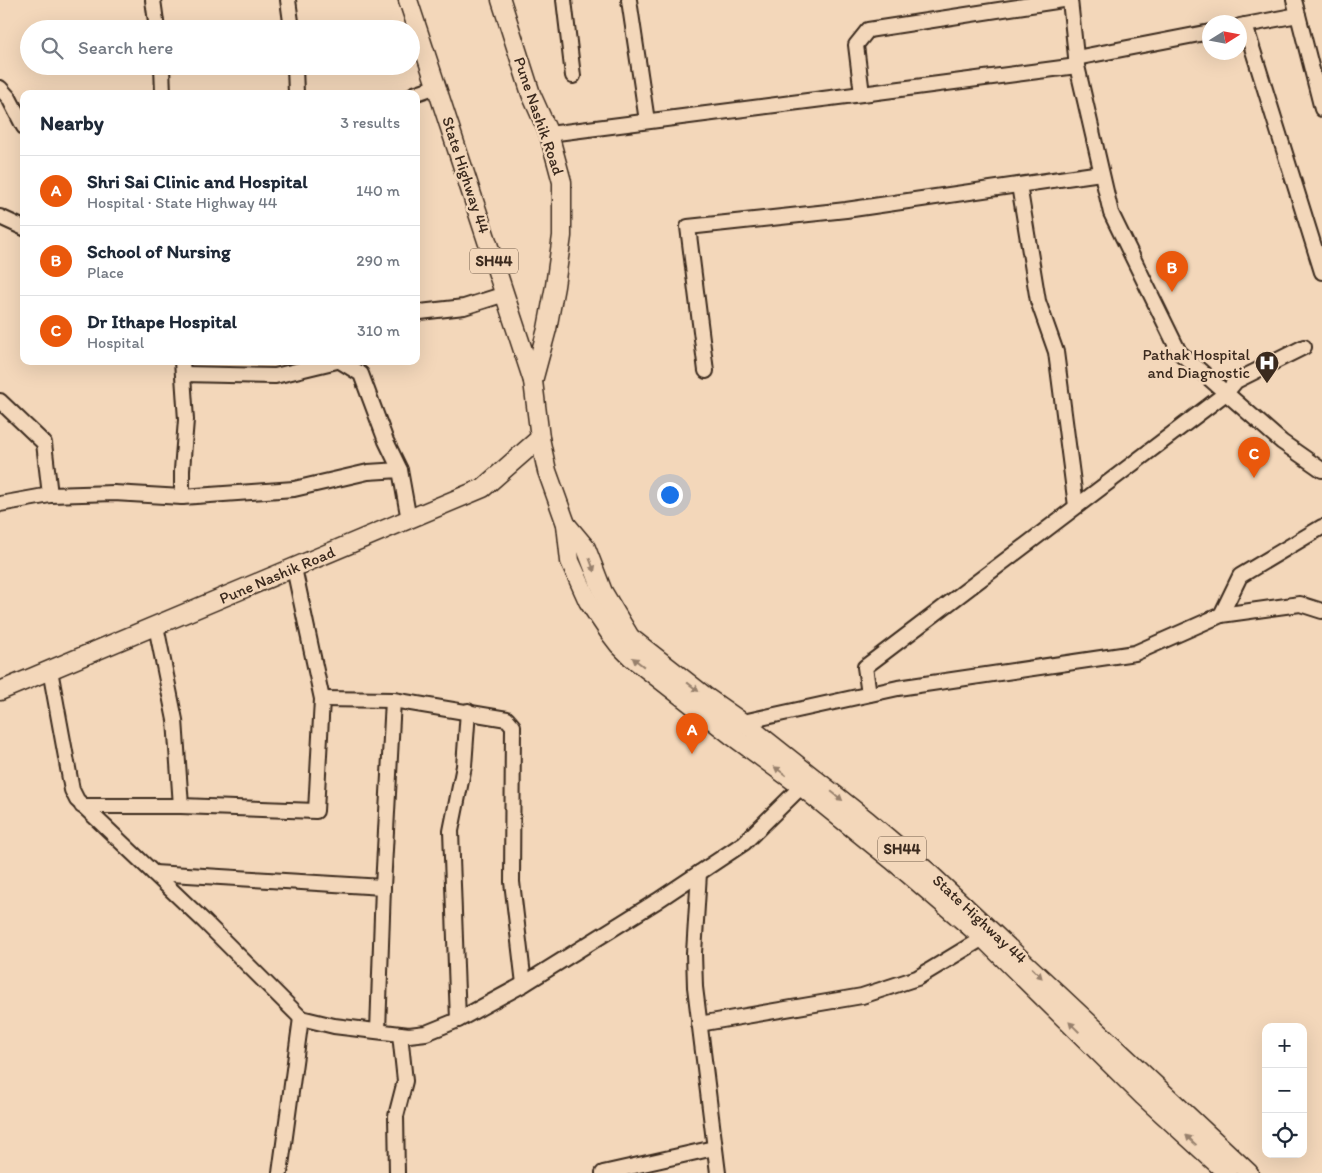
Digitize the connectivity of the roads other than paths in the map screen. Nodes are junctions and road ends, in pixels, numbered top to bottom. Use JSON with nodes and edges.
{"nodes":[{"id":1,"x":152,"y":0,"type":"edge"},
{"id":2,"x":288,"y":0,"type":"edge"},
{"id":3,"x":408,"y":0,"type":"edge"},
{"id":4,"x":501,"y":0,"type":"edge"},
{"id":5,"x":564,"y":0,"type":"edge"},
{"id":6,"x":630,"y":0,"type":"edge"},
{"id":7,"x":1063,"y":0,"type":"edge"},
{"id":8,"x":1070,"y":0,"type":"edge"},
{"id":9,"x":1294,"y":0,"type":"edge"},
{"id":10,"x":1298,"y":16,"type":"junction"},
{"id":11,"x":155,"y":20,"type":"edge"},
{"id":12,"x":291,"y":20,"type":"edge"},
{"id":13,"x":415,"y":20,"type":"edge"},
{"id":14,"x":1247,"y":25,"type":"edge"},
{"id":15,"x":1202,"y":34,"type":"edge"},
{"id":16,"x":420,"y":36,"type":"edge"},
{"id":17,"x":1247,"y":41,"type":"edge"},
{"id":18,"x":1076,"y":62,"type":"junction"},
{"id":19,"x":162,"y":75,"type":"edge"},
{"id":20,"x":295,"y":75,"type":"edge"},
{"id":21,"x":573,"y":76,"type":"dead end"},
{"id":22,"x":437,"y":86,"type":"junction"},
{"id":23,"x":0,"y":88,"type":"edge"},
{"id":24,"x":163,"y":90,"type":"edge"},
{"id":25,"x":296,"y":90,"type":"edge"},
{"id":26,"x":420,"y":92,"type":"edge"},
{"id":27,"x":862,"y":94,"type":"junction"},
{"id":28,"x":1322,"y":110,"type":"edge"},
{"id":29,"x":20,"y":119,"type":"edge"},
{"id":30,"x":647,"y":121,"type":"junction"},
{"id":31,"x":549,"y":134,"type":"junction"},
{"id":32,"x":1101,"y":173,"type":"junction"},
{"id":33,"x":1019,"y":185,"type":"junction"},
{"id":34,"x":0,"y":217,"type":"edge"},
{"id":35,"x":20,"y":226,"type":"edge"},
{"id":36,"x":1322,"y":272,"type":"edge"},
{"id":37,"x":505,"y":294,"type":"junction"},
{"id":38,"x":420,"y":309,"type":"edge"},
{"id":39,"x":1304,"y":347,"type":"dead end"},
{"id":40,"x":322,"y":365,"type":"edge"},
{"id":41,"x":364,"y":367,"type":"edge"},
{"id":42,"x":182,"y":368,"type":"edge"},
{"id":43,"x":706,"y":371,"type":"dead end"},
{"id":44,"x":533,"y":381,"type":"junction"},
{"id":45,"x":1226,"y":393,"type":"junction"},
{"id":46,"x":0,"y":402,"type":"edge"},
{"id":47,"x":540,"y":438,"type":"junction"},
{"id":48,"x":400,"y":470,"type":"junction"},
{"id":49,"x":1322,"y":470,"type":"edge"},
{"id":50,"x":50,"y":495,"type":"junction"},
{"id":51,"x":182,"y":497,"type":"junction"},
{"id":52,"x":0,"y":504,"type":"edge"},
{"id":53,"x":1076,"y":506,"type":"junction"},
{"id":54,"x":409,"y":520,"type":"junction"},
{"id":55,"x":1322,"y":527,"type":"edge"},
{"id":56,"x":294,"y":568,"type":"junction"},
{"id":57,"x":1322,"y":611,"type":"edge"},
{"id":58,"x":1221,"y":616,"type":"junction"},
{"id":59,"x":156,"y":626,"type":"junction"},
{"id":60,"x":50,"y":670,"type":"junction"},
{"id":61,"x":0,"y":691,"type":"edge"},
{"id":62,"x":869,"y":694,"type":"junction"},
{"id":63,"x":322,"y":699,"type":"junction"},
{"id":64,"x":393,"y":700,"type":"junction"},
{"id":65,"x":468,"y":711,"type":"junction"},
{"id":66,"x":737,"y":729,"type":"junction"},
{"id":67,"x":807,"y":782,"type":"junction"},
{"id":68,"x":82,"y":806,"type":"junction"},
{"id":69,"x":181,"y":806,"type":"junction"},
{"id":70,"x":154,"y":873,"type":"junction"},
{"id":71,"x":699,"y":873,"type":"junction"},
{"id":72,"x":383,"y":887,"type":"junction"},
{"id":73,"x":983,"y":938,"type":"junction"},
{"id":74,"x":524,"y":984,"type":"junction"},
{"id":75,"x":1050,"y":994,"type":"junction"},
{"id":76,"x":301,"y":1018,"type":"junction"},
{"id":77,"x":458,"y":1020,"type":"junction"},
{"id":78,"x":699,"y":1024,"type":"junction"},
{"id":79,"x":378,"y":1031,"type":"junction"},
{"id":80,"x":400,"y":1034,"type":"junction"},
{"id":81,"x":1138,"y":1080,"type":"junction"},
{"id":82,"x":714,"y":1148,"type":"junction"},
{"id":83,"x":280,"y":1173,"type":"edge"},
{"id":84,"x":397,"y":1173,"type":"edge"},
{"id":85,"x":603,"y":1173,"type":"edge"},
{"id":86,"x":718,"y":1173,"type":"edge"},
{"id":87,"x":1227,"y":1173,"type":"edge"},
{"id":88,"x":1249,"y":1173,"type":"edge"}],
"edges":[{"from":1,"to":11,"type":"street"},
{"from":2,"to":12,"type":"street"},
{"from":3,"to":13,"type":"main road","name":"State Highway 44","number":"SH44"},
{"from":4,"to":31,"type":"main road","name":"Pune Nashik Road"},
{"from":5,"to":21,"type":"street"},
{"from":6,"to":30,"type":"street"},
{"from":7,"to":27,"type":"street"},
{"from":8,"to":18,"type":"street"},
{"from":9,"to":10,"type":"street"},
{"from":10,"to":14,"type":"street"},
{"from":10,"to":28,"type":"street"},
{"from":15,"to":18,"type":"street"},
{"from":16,"to":22,"type":"main road","name":"State Highway 44","number":"SH44"},
{"from":17,"to":36,"type":"street"},
{"from":18,"to":27,"type":"street"},
{"from":18,"to":32,"type":"street"},
{"from":19,"to":24,"type":"street"},
{"from":20,"to":25,"type":"street"},
{"from":22,"to":26,"type":"street"},
{"from":22,"to":37,"type":"main road","name":"State Highway 44","number":"SH44"},
{"from":23,"to":29,"type":"street"},
{"from":27,"to":30,"type":"street"},
{"from":30,"to":31,"type":"street"},
{"from":31,"to":44,"type":"main road","name":"Pune Nashik Road"},
{"from":32,"to":33,"type":"street"},
{"from":32,"to":45,"type":"street"},
{"from":33,"to":43,"type":"street"},
{"from":33,"to":53,"type":"street"},
{"from":34,"to":35,"type":"street"},
{"from":37,"to":38,"type":"street"},
{"from":37,"to":44,"type":"main road","name":"State Highway 44","number":"SH44"},
{"from":39,"to":45,"type":"street"},
{"from":40,"to":42,"type":"street"},
{"from":41,"to":48,"type":"street"},
{"from":42,"to":51,"type":"street"},
{"from":44,"to":47,"type":"main road","name":"State Highway 44","number":"SH44"},
{"from":45,"to":49,"type":"street"},
{"from":45,"to":53,"type":"street"},
{"from":46,"to":50,"type":"street"},
{"from":47,"to":54,"type":"main road","name":"Pune Nashik Road"},
{"from":47,"to":66,"type":"main road","name":"State Highway 44","number":"SH44"},
{"from":48,"to":51,"type":"street"},
{"from":48,"to":54,"type":"street"},
{"from":50,"to":51,"type":"street"},
{"from":50,"to":52,"type":"street"},
{"from":53,"to":62,"type":"street"},
{"from":54,"to":56,"type":"main road","name":"Pune Nashik Road"},
{"from":55,"to":58,"type":"street"},
{"from":56,"to":59,"type":"main road","name":"Pune Nashik Road"},
{"from":56,"to":63,"type":"street"},
{"from":57,"to":58,"type":"street"},
{"from":58,"to":62,"type":"street"},
{"from":59,"to":60,"type":"main road","name":"Pune Nashik Road"},
{"from":59,"to":69,"type":"street"},
{"from":60,"to":61,"type":"main road","name":"Pune Nashik Road"},
{"from":60,"to":68,"type":"street"},
{"from":62,"to":66,"type":"street"},
{"from":63,"to":64,"type":"street"},
{"from":63,"to":69,"type":"street"},
{"from":64,"to":65,"type":"street"},
{"from":64,"to":72,"type":"street"},
{"from":65,"to":74,"type":"street"},
{"from":65,"to":77,"type":"street"},
{"from":66,"to":67,"type":"main road","name":"State Highway 44","number":"SH44"},
{"from":67,"to":71,"type":"street"},
{"from":67,"to":73,"type":"main road","name":"State Highway 44","number":"SH44"},
{"from":67,"to":75,"type":"main road","name":"State Highway 44","number":"SH44","one_way":true},
{"from":68,"to":69,"type":"street"},
{"from":68,"to":70,"type":"street"},
{"from":70,"to":72,"type":"street"},
{"from":70,"to":76,"type":"street"},
{"from":71,"to":74,"type":"street"},
{"from":71,"to":78,"type":"street"},
{"from":72,"to":79,"type":"street"},
{"from":73,"to":75,"type":"main road","name":"State Highway 44","number":"SH44"},
{"from":73,"to":78,"type":"street"},
{"from":74,"to":77,"type":"street"},
{"from":75,"to":81,"type":"main road","name":"State Highway 44","number":"SH44"},
{"from":76,"to":79,"type":"street"},
{"from":76,"to":83,"type":"street"},
{"from":77,"to":80,"type":"street"},
{"from":78,"to":82,"type":"street"},
{"from":79,"to":80,"type":"street"},
{"from":80,"to":84,"type":"street"},
{"from":87,"to":81,"type":"main road","name":"State Highway 44","number":"SH44","one_way":true},
{"from":81,"to":88,"type":"main road","name":"State Highway 44","number":"SH44"},
{"from":82,"to":85,"type":"street"},
{"from":82,"to":86,"type":"street"}]}
